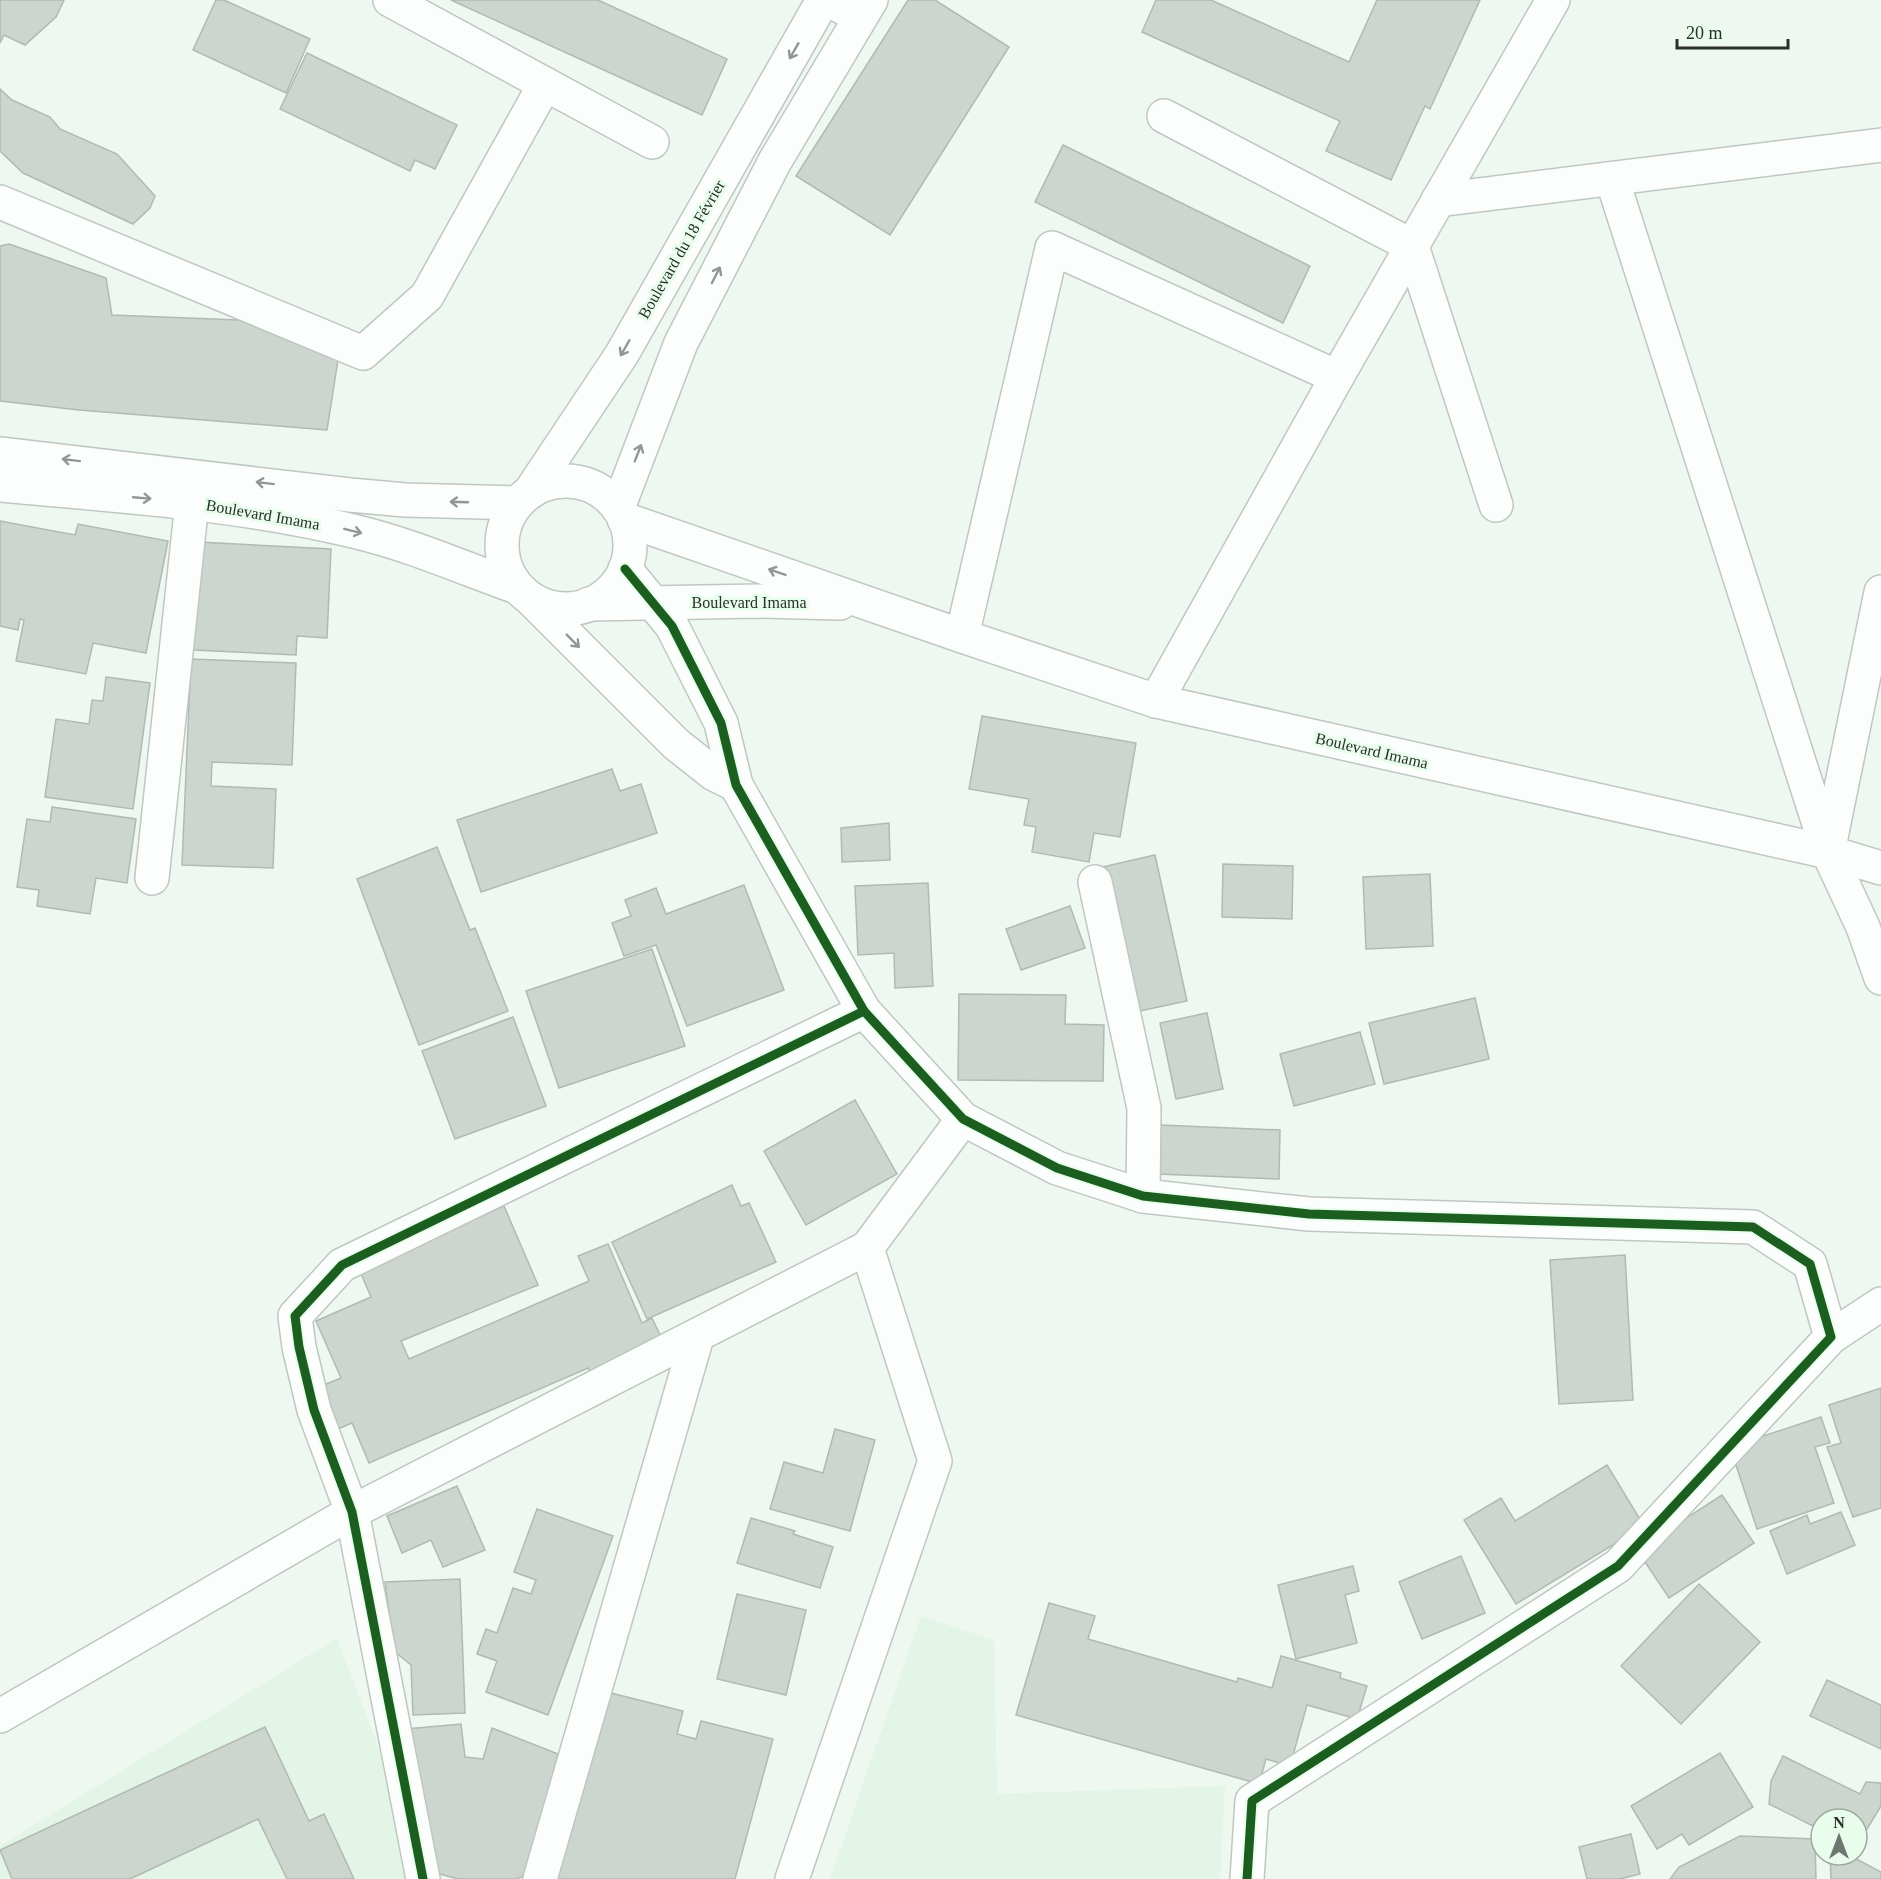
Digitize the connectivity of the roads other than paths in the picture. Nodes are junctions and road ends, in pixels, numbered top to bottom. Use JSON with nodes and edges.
{"nodes":[{"id":1,"x":390,"y":0,"type":"edge"},
{"id":2,"x":823,"y":0,"type":"edge"},
{"id":3,"x":829,"y":0,"type":"edge"},
{"id":4,"x":1553,"y":0,"type":"edge"},
{"id":5,"x":865,"y":9,"type":"edge"},
{"id":6,"x":546,"y":84,"type":"junction"},
{"id":7,"x":1164,"y":116,"type":"dead end"},
{"id":8,"x":652,"y":142,"type":"dead end"},
{"id":9,"x":1881,"y":145,"type":"edge"},
{"id":10,"x":1612,"y":179,"type":"junction"},
{"id":11,"x":1438,"y":200,"type":"junction"},
{"id":12,"x":0,"y":202,"type":"edge"},
{"id":13,"x":1412,"y":246,"type":"junction"},
{"id":14,"x":1337,"y":377,"type":"junction"},
{"id":15,"x":0,"y":454,"type":"edge"},
{"id":16,"x":0,"y":485,"type":"edge"},
{"id":17,"x":524,"y":497,"type":"junction"},
{"id":18,"x":192,"y":502,"type":"junction"},
{"id":19,"x":1497,"y":505,"type":"dead end"},
{"id":20,"x":621,"y":514,"type":"junction"},
{"id":21,"x":625,"y":569,"type":"junction"},
{"id":22,"x":1881,"y":592,"type":"edge"},
{"id":23,"x":525,"y":593,"type":"junction"},
{"id":24,"x":653,"y":602,"type":"junction"},
{"id":25,"x":589,"y":604,"type":"junction"},
{"id":26,"x":872,"y":604,"type":"junction"},
{"id":27,"x":962,"y":636,"type":"junction"},
{"id":28,"x":1156,"y":700,"type":"junction"},
{"id":29,"x":736,"y":785,"type":"junction"},
{"id":30,"x":1828,"y":852,"type":"junction"},
{"id":31,"x":1881,"y":867,"type":"edge"},
{"id":32,"x":152,"y":878,"type":"dead end"},
{"id":33,"x":1095,"y":882,"type":"dead end"},
{"id":34,"x":1881,"y":978,"type":"edge"},
{"id":35,"x":864,"y":1011,"type":"junction"},
{"id":36,"x":963,"y":1119,"type":"junction"},
{"id":37,"x":1143,"y":1196,"type":"junction"},
{"id":38,"x":867,"y":1248,"type":"junction"},
{"id":39,"x":1881,"y":1304,"type":"edge"},
{"id":40,"x":697,"y":1337,"type":"junction"},
{"id":41,"x":1831,"y":1337,"type":"junction"},
{"id":42,"x":352,"y":1512,"type":"junction"},
{"id":43,"x":0,"y":1716,"type":"edge"},
{"id":44,"x":423,"y":1879,"type":"edge"},
{"id":45,"x":540,"y":1879,"type":"edge"},
{"id":46,"x":792,"y":1879,"type":"edge"},
{"id":47,"x":1247,"y":1879,"type":"edge"}],
"edges":[{"from":1,"to":6,"type":"street"},
{"from":2,"to":17,"type":"street","name":"Boulevard du 18 Février","one_way":true},
{"from":3,"to":5,"type":"street"},
{"from":4,"to":11,"type":"street"},
{"from":20,"to":5,"type":"street","one_way":true},
{"from":6,"to":8,"type":"street"},
{"from":6,"to":12,"type":"street"},
{"from":7,"to":13,"type":"street"},
{"from":9,"to":10,"type":"street"},
{"from":10,"to":11,"type":"street"},
{"from":10,"to":30,"type":"street"},
{"from":11,"to":13,"type":"street"},
{"from":13,"to":14,"type":"street"},
{"from":13,"to":19,"type":"street"},
{"from":14,"to":27,"type":"street"},
{"from":14,"to":28,"type":"street"},
{"from":17,"to":15,"type":"street","name":"Boulevard Imama","one_way":true},
{"from":16,"to":18,"type":"street","name":"Boulevard Imama","one_way":true},
{"from":17,"to":20,"type":"street"},
{"from":17,"to":23,"type":"street"},
{"from":18,"to":23,"type":"street","name":"Boulevard Imama","one_way":true},
{"from":18,"to":32,"type":"street"},
{"from":20,"to":21,"type":"street"},
{"from":26,"to":20,"type":"street","name":"Boulevard Imama","one_way":true},
{"from":21,"to":24,"type":"street"},
{"from":21,"to":25,"type":"street"},
{"from":22,"to":30,"type":"street"},
{"from":23,"to":25,"type":"street"},
{"from":23,"to":29,"type":"street","one_way":true},
{"from":24,"to":25,"type":"street","name":"Boulevard Imama"},
{"from":24,"to":26,"type":"street","name":"Boulevard Imama"},
{"from":24,"to":29,"type":"street"},
{"from":26,"to":27,"type":"street","name":"Boulevard Imama"},
{"from":27,"to":28,"type":"street","name":"Boulevard Imama"},
{"from":28,"to":30,"type":"street","name":"Boulevard Imama"},
{"from":29,"to":35,"type":"street"},
{"from":30,"to":31,"type":"street","name":"Boulevard Imama"},
{"from":30,"to":34,"type":"street"},
{"from":33,"to":37,"type":"street"},
{"from":35,"to":36,"type":"street"},
{"from":35,"to":42,"type":"street"},
{"from":36,"to":37,"type":"street"},
{"from":36,"to":38,"type":"street"},
{"from":37,"to":41,"type":"street"},
{"from":38,"to":40,"type":"street"},
{"from":38,"to":46,"type":"street"},
{"from":39,"to":41,"type":"street"},
{"from":40,"to":42,"type":"street"},
{"from":40,"to":45,"type":"street"},
{"from":41,"to":47,"type":"street"},
{"from":42,"to":43,"type":"street"},
{"from":42,"to":44,"type":"street"}]}
